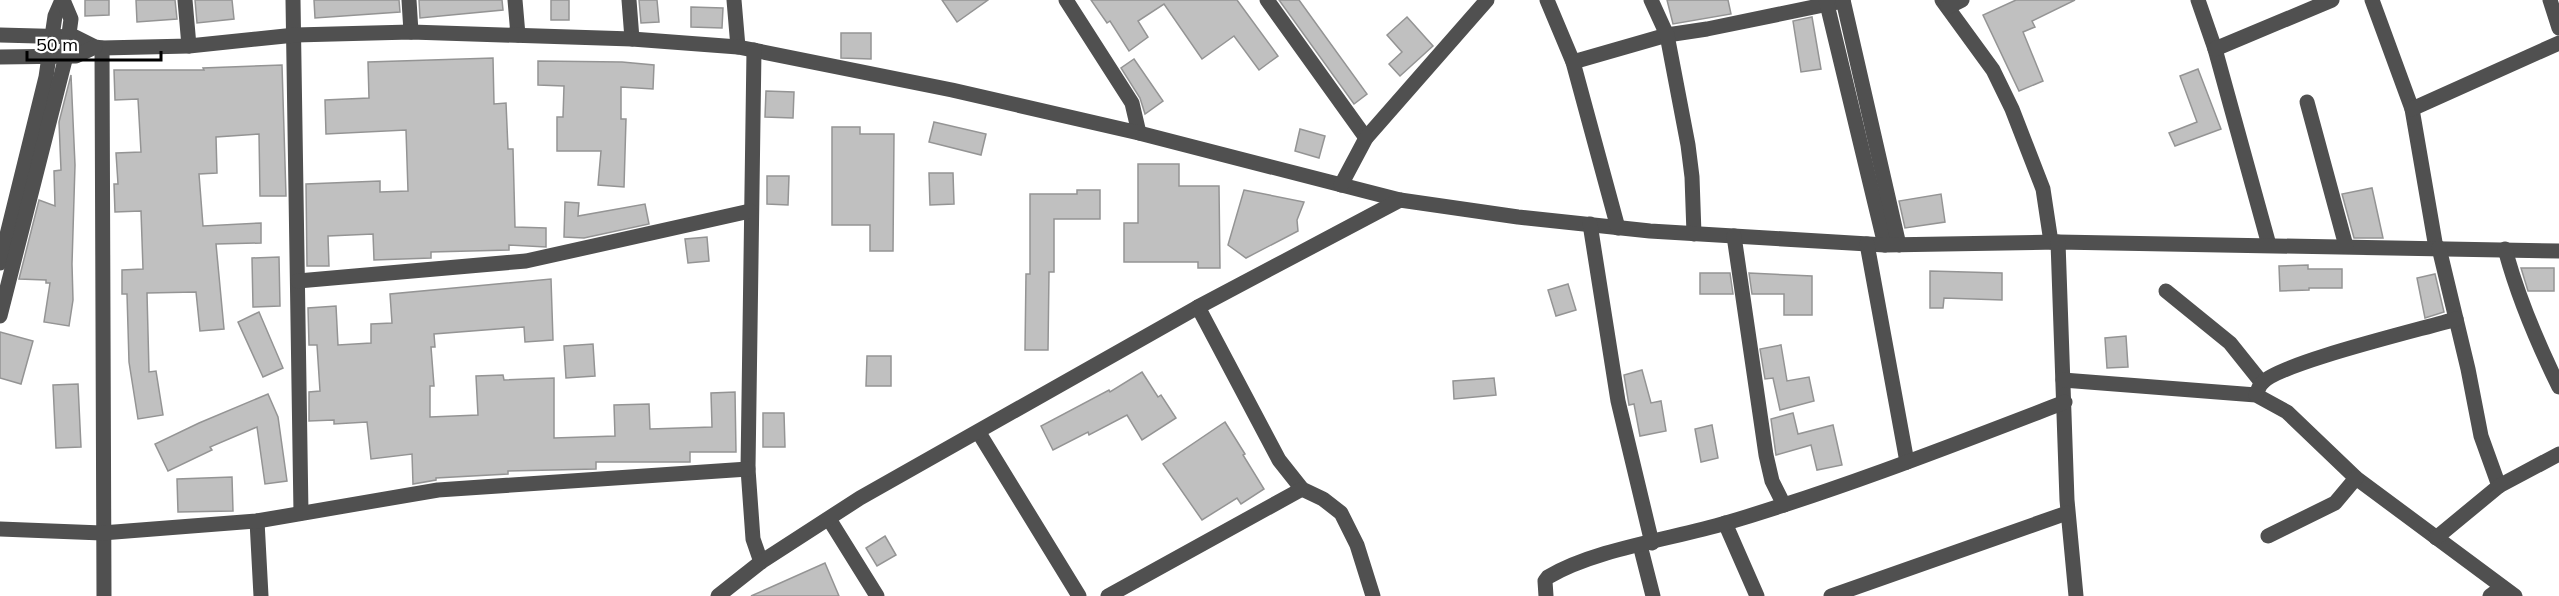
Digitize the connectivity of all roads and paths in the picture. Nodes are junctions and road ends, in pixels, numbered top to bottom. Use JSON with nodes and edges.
{"nodes":[{"id":1,"x":63,"y":0,"type":"edge"},
{"id":2,"x":185,"y":0,"type":"edge"},
{"id":3,"x":293,"y":0,"type":"edge"},
{"id":4,"x":409,"y":0,"type":"edge"},
{"id":5,"x":516,"y":0,"type":"edge"},
{"id":6,"x":629,"y":0,"type":"edge"},
{"id":7,"x":734,"y":0,"type":"edge"},
{"id":8,"x":1066,"y":0,"type":"edge"},
{"id":9,"x":1267,"y":0,"type":"edge"},
{"id":10,"x":1487,"y":0,"type":"edge"},
{"id":11,"x":1547,"y":0,"type":"edge"},
{"id":12,"x":1651,"y":0,"type":"edge"},
{"id":13,"x":1843,"y":0,"type":"edge"},
{"id":14,"x":1962,"y":0,"type":"edge"},
{"id":15,"x":2199,"y":0,"type":"edge"},
{"id":16,"x":2332,"y":0,"type":"edge"},
{"id":17,"x":2372,"y":0,"type":"edge"},
{"id":18,"x":2550,"y":0,"type":"edge"},
{"id":19,"x":1826,"y":2,"type":"edge"},
{"id":20,"x":1945,"y":4,"type":"edge"},
{"id":21,"x":2559,"y":28,"type":"edge"},
{"id":22,"x":411,"y":32,"type":"junction"},
{"id":23,"x":295,"y":34,"type":"junction"},
{"id":24,"x":0,"y":35,"type":"edge"},
{"id":25,"x":518,"y":35,"type":"junction"},
{"id":26,"x":1667,"y":35,"type":"junction"},
{"id":27,"x":53,"y":36,"type":"junction"},
{"id":28,"x":69,"y":37,"type":"junction"},
{"id":29,"x":632,"y":39,"type":"junction"},
{"id":30,"x":2559,"y":43,"type":"edge"},
{"id":31,"x":189,"y":46,"type":"junction"},
{"id":32,"x":738,"y":47,"type":"junction"},
{"id":33,"x":98,"y":48,"type":"junction"},
{"id":34,"x":2216,"y":49,"type":"junction"},
{"id":35,"x":754,"y":50,"type":"junction"},
{"id":36,"x":50,"y":56,"type":"junction"},
{"id":37,"x":66,"y":56,"type":"junction"},
{"id":38,"x":0,"y":57,"type":"edge"},
{"id":39,"x":1573,"y":62,"type":"junction"},
{"id":40,"x":2307,"y":102,"type":"dead end"},
{"id":41,"x":2412,"y":109,"type":"junction"},
{"id":42,"x":1139,"y":133,"type":"junction"},
{"id":43,"x":1366,"y":138,"type":"junction"},
{"id":44,"x":1341,"y":185,"type":"junction"},
{"id":45,"x":1400,"y":200,"type":"junction"},
{"id":46,"x":750,"y":212,"type":"junction"},
{"id":47,"x":1590,"y":224,"type":"junction"},
{"id":48,"x":1618,"y":228,"type":"junction"},
{"id":49,"x":1694,"y":234,"type":"junction"},
{"id":50,"x":1734,"y":236,"type":"junction"},
{"id":51,"x":2055,"y":242,"type":"junction"},
{"id":52,"x":1867,"y":244,"type":"junction"},
{"id":53,"x":1892,"y":245,"type":"junction"},
{"id":54,"x":2269,"y":245,"type":"junction"},
{"id":55,"x":2346,"y":246,"type":"junction"},
{"id":56,"x":2438,"y":248,"type":"junction"},
{"id":57,"x":2505,"y":249,"type":"junction"},
{"id":58,"x":2559,"y":251,"type":"edge"},
{"id":59,"x":0,"y":261,"type":"edge"},
{"id":60,"x":298,"y":281,"type":"junction"},
{"id":61,"x":2166,"y":291,"type":"dead end"},
{"id":62,"x":1198,"y":307,"type":"junction"},
{"id":63,"x":0,"y":316,"type":"edge"},
{"id":64,"x":2456,"y":320,"type":"junction"},
{"id":65,"x":2063,"y":380,"type":"junction"},
{"id":66,"x":2559,"y":387,"type":"edge"},
{"id":67,"x":2259,"y":389,"type":"junction"},
{"id":68,"x":2065,"y":402,"type":"junction"},
{"id":69,"x":979,"y":433,"type":"junction"},
{"id":70,"x":2559,"y":454,"type":"edge"},
{"id":71,"x":1907,"y":462,"type":"junction"},
{"id":72,"x":748,"y":469,"type":"junction"},
{"id":73,"x":2356,"y":478,"type":"junction"},
{"id":74,"x":2499,"y":486,"type":"junction"},
{"id":75,"x":1302,"y":489,"type":"junction"},
{"id":76,"x":1784,"y":505,"type":"junction"},
{"id":77,"x":301,"y":513,"type":"junction"},
{"id":78,"x":2067,"y":513,"type":"junction"},
{"id":79,"x":829,"y":519,"type":"junction"},
{"id":80,"x":257,"y":521,"type":"junction"},
{"id":81,"x":1725,"y":523,"type":"junction"},
{"id":82,"x":0,"y":529,"type":"edge"},
{"id":83,"x":102,"y":533,"type":"junction"},
{"id":84,"x":2268,"y":536,"type":"dead end"},
{"id":85,"x":2436,"y":538,"type":"junction"},
{"id":86,"x":1646,"y":544,"type":"junction"},
{"id":87,"x":761,"y":562,"type":"junction"},
{"id":88,"x":2502,"y":593,"type":"edge"},
{"id":89,"x":104,"y":596,"type":"edge"},
{"id":90,"x":261,"y":596,"type":"edge"},
{"id":91,"x":718,"y":596,"type":"edge"},
{"id":92,"x":877,"y":596,"type":"edge"},
{"id":93,"x":1079,"y":596,"type":"edge"},
{"id":94,"x":1108,"y":596,"type":"edge"},
{"id":95,"x":1373,"y":596,"type":"edge"},
{"id":96,"x":1546,"y":596,"type":"edge"},
{"id":97,"x":1653,"y":596,"type":"edge"},
{"id":98,"x":1757,"y":596,"type":"edge"},
{"id":99,"x":1831,"y":596,"type":"edge"},
{"id":100,"x":2076,"y":596,"type":"edge"}],
"edges":[{"from":1,"to":27,"type":"street"},
{"from":1,"to":28,"type":"street"},
{"from":2,"to":31,"type":"street"},
{"from":3,"to":23,"type":"street"},
{"from":4,"to":22,"type":"street"},
{"from":5,"to":25,"type":"street"},
{"from":6,"to":29,"type":"street"},
{"from":7,"to":32,"type":"street"},
{"from":8,"to":42,"type":"street"},
{"from":9,"to":43,"type":"street"},
{"from":10,"to":43,"type":"street"},
{"from":11,"to":39,"type":"street"},
{"from":12,"to":26,"type":"street"},
{"from":13,"to":19,"type":"street"},
{"from":13,"to":53,"type":"street"},
{"from":14,"to":20,"type":"street"},
{"from":15,"to":34,"type":"street"},
{"from":16,"to":34,"type":"street"},
{"from":17,"to":41,"type":"street"},
{"from":18,"to":21,"type":"street"},
{"from":19,"to":26,"type":"street"},
{"from":19,"to":53,"type":"street"},
{"from":20,"to":51,"type":"street"},
{"from":22,"to":23,"type":"street"},
{"from":22,"to":25,"type":"street"},
{"from":23,"to":31,"type":"street"},
{"from":23,"to":60,"type":"street"},
{"from":24,"to":27,"type":"street"},
{"from":25,"to":29,"type":"street"},
{"from":26,"to":39,"type":"street"},
{"from":26,"to":49,"type":"street"},
{"from":27,"to":28,"type":"street"},
{"from":27,"to":36,"type":"street"},
{"from":28,"to":33,"type":"street"},
{"from":28,"to":37,"type":"street"},
{"from":29,"to":32,"type":"street"},
{"from":30,"to":41,"type":"street"},
{"from":31,"to":33,"type":"street"},
{"from":32,"to":35,"type":"street"},
{"from":33,"to":37,"type":"street"},
{"from":33,"to":83,"type":"street"},
{"from":34,"to":54,"type":"street"},
{"from":35,"to":42,"type":"street"},
{"from":35,"to":46,"type":"street"},
{"from":36,"to":37,"type":"street"},
{"from":36,"to":38,"type":"street"},
{"from":36,"to":59,"type":"street"},
{"from":37,"to":63,"type":"street"},
{"from":39,"to":48,"type":"street"},
{"from":40,"to":55,"type":"street"},
{"from":41,"to":56,"type":"street"},
{"from":42,"to":44,"type":"street"},
{"from":43,"to":44,"type":"street"},
{"from":44,"to":45,"type":"street"},
{"from":45,"to":47,"type":"street"},
{"from":45,"to":62,"type":"street"},
{"from":46,"to":60,"type":"street"},
{"from":46,"to":72,"type":"street"},
{"from":47,"to":48,"type":"street"},
{"from":47,"to":86,"type":"street"},
{"from":48,"to":49,"type":"street"},
{"from":49,"to":50,"type":"street"},
{"from":50,"to":52,"type":"street"},
{"from":50,"to":76,"type":"street"},
{"from":51,"to":53,"type":"street"},
{"from":51,"to":54,"type":"street"},
{"from":51,"to":65,"type":"street"},
{"from":52,"to":53,"type":"street"},
{"from":52,"to":71,"type":"street"},
{"from":54,"to":55,"type":"street"},
{"from":55,"to":56,"type":"street"},
{"from":56,"to":57,"type":"street"},
{"from":56,"to":64,"type":"street"},
{"from":57,"to":58,"type":"street"},
{"from":57,"to":66,"type":"street"},
{"from":60,"to":77,"type":"street"},
{"from":61,"to":67,"type":"street"},
{"from":62,"to":69,"type":"street"},
{"from":62,"to":75,"type":"street"},
{"from":64,"to":67,"type":"street"},
{"from":64,"to":74,"type":"street"},
{"from":65,"to":67,"type":"street"},
{"from":65,"to":68,"type":"street"},
{"from":67,"to":73,"type":"street"},
{"from":68,"to":71,"type":"street"},
{"from":68,"to":78,"type":"street"},
{"from":69,"to":79,"type":"street"},
{"from":69,"to":93,"type":"street"},
{"from":70,"to":74,"type":"street"},
{"from":71,"to":76,"type":"street"},
{"from":72,"to":77,"type":"street"},
{"from":72,"to":87,"type":"street"},
{"from":73,"to":84,"type":"street"},
{"from":73,"to":85,"type":"street"},
{"from":74,"to":85,"type":"street"},
{"from":75,"to":94,"type":"street"},
{"from":75,"to":95,"type":"street"},
{"from":76,"to":81,"type":"street"},
{"from":77,"to":80,"type":"street"},
{"from":78,"to":99,"type":"street"},
{"from":78,"to":100,"type":"street"},
{"from":79,"to":87,"type":"street"},
{"from":79,"to":92,"type":"street"},
{"from":80,"to":83,"type":"street"},
{"from":80,"to":90,"type":"street"},
{"from":81,"to":86,"type":"street"},
{"from":81,"to":98,"type":"street"},
{"from":82,"to":83,"type":"street"},
{"from":83,"to":89,"type":"street"},
{"from":85,"to":88,"type":"street"},
{"from":86,"to":96,"type":"street"},
{"from":86,"to":97,"type":"street"},
{"from":87,"to":91,"type":"street"}]}
